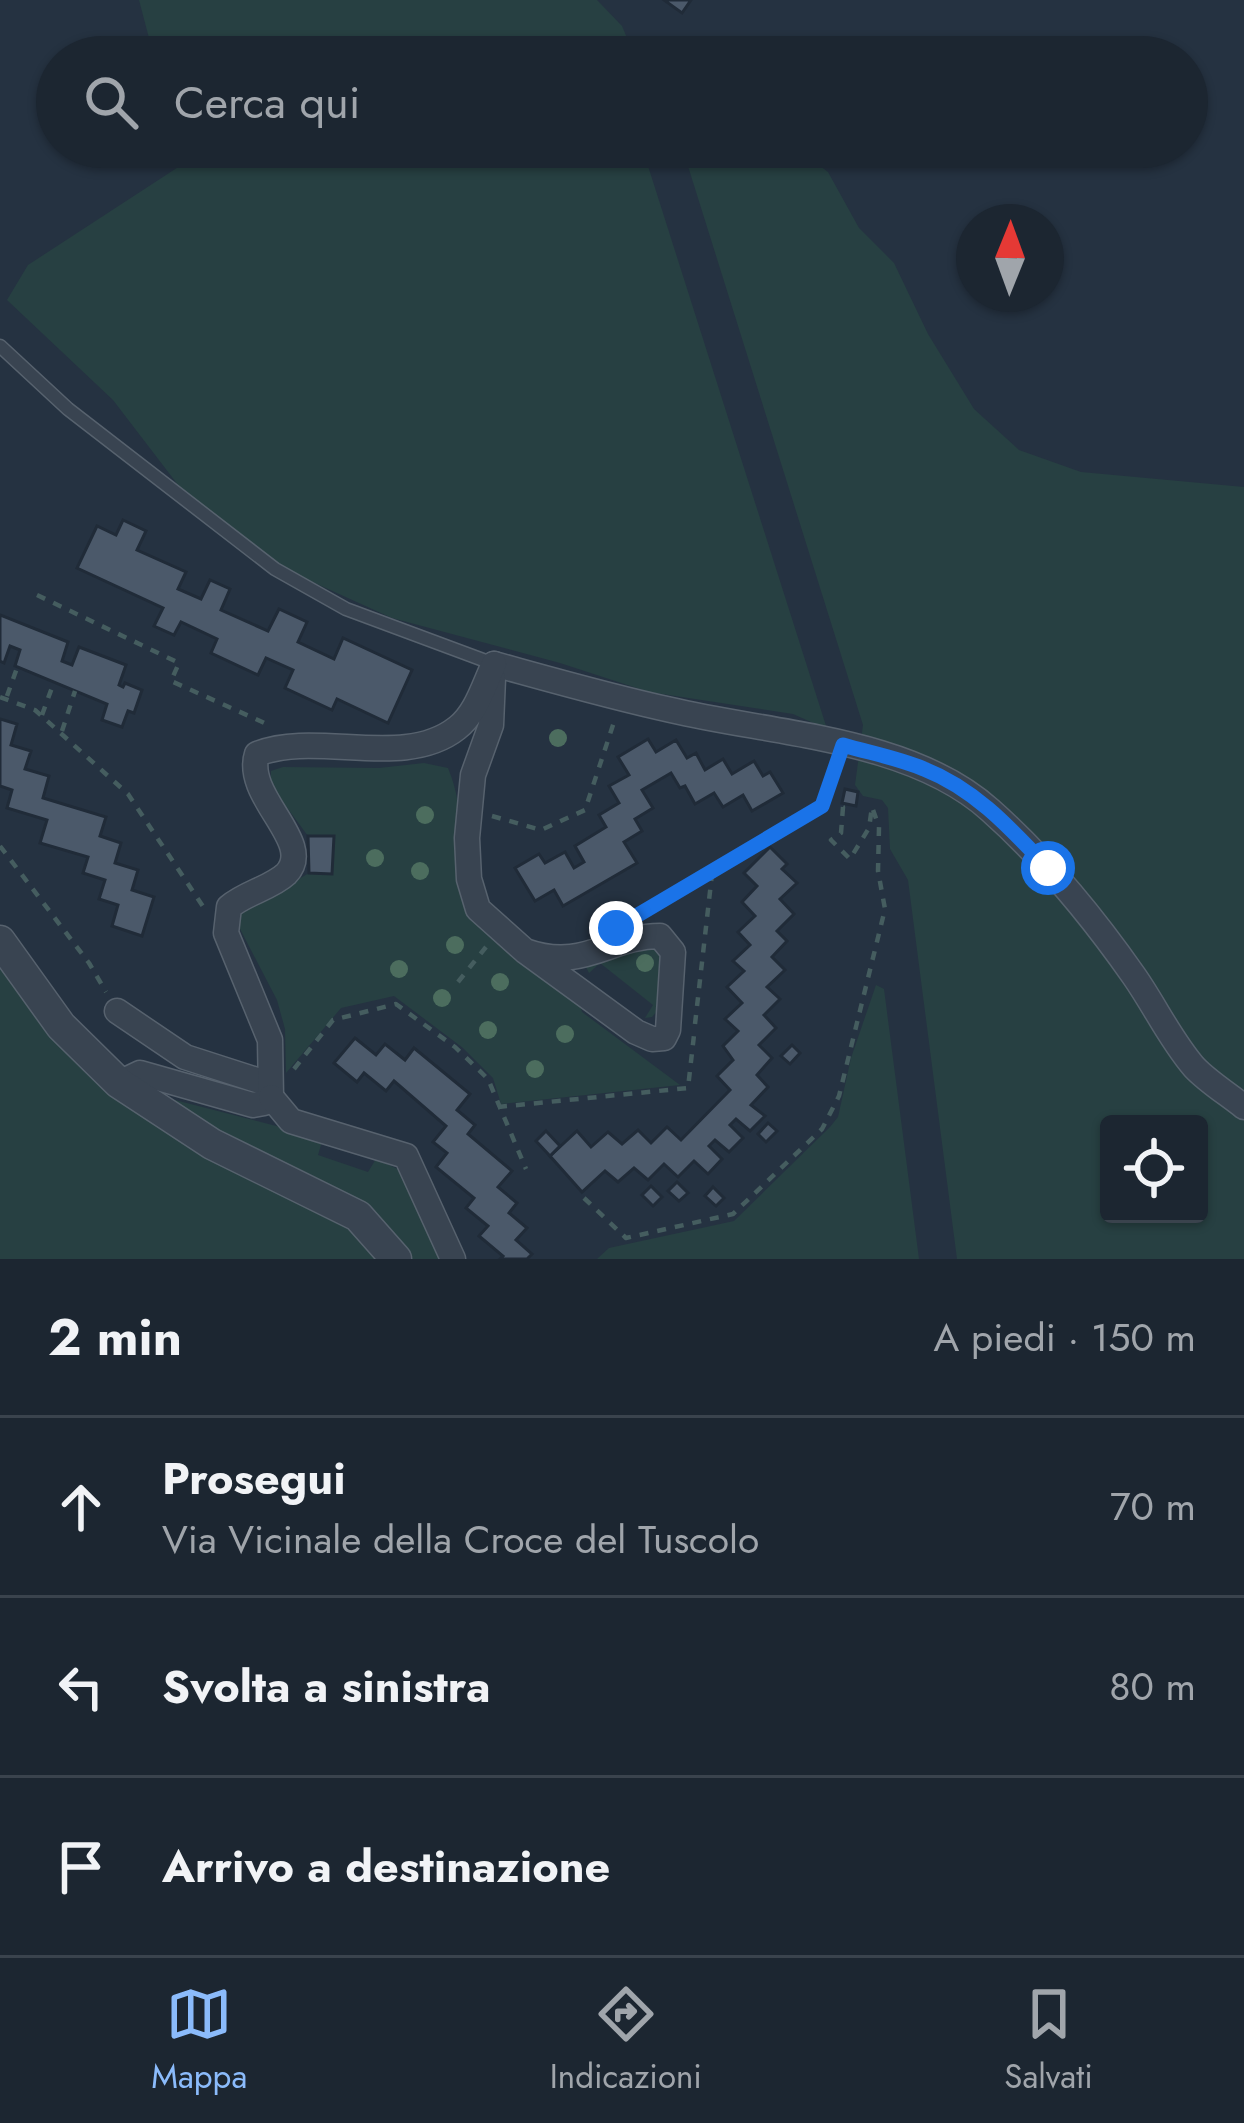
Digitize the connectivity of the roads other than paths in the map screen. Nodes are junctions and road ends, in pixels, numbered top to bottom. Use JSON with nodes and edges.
{"nodes":[{"id":1,"x":0,"y":346,"type":"edge"},
{"id":2,"x":494,"y":664,"type":"junction"},
{"id":3,"x":0,"y":941,"type":"edge"},
{"id":4,"x":525,"y":951,"type":"junction"},
{"id":5,"x":117,"y":1011,"type":"road end"},
{"id":6,"x":119,"y":1083,"type":"junction"},
{"id":7,"x":270,"y":1090,"type":"junction"},
{"id":8,"x":1244,"y":1107,"type":"edge"},
{"id":9,"x":396,"y":1259,"type":"edge"},
{"id":10,"x":453,"y":1259,"type":"edge"}],
"edges":[{"from":1,"to":2,"type":"lane"},
{"from":2,"to":4,"type":"street"},
{"from":2,"to":7,"type":"street"},
{"from":2,"to":8,"type":"street"},
{"from":3,"to":6,"type":"street"},
{"from":4,"to":4,"type":"street"},
{"from":5,"to":7,"type":"street"},
{"from":6,"to":7,"type":"street"},
{"from":6,"to":9,"type":"street"},
{"from":7,"to":10,"type":"street"}]}
